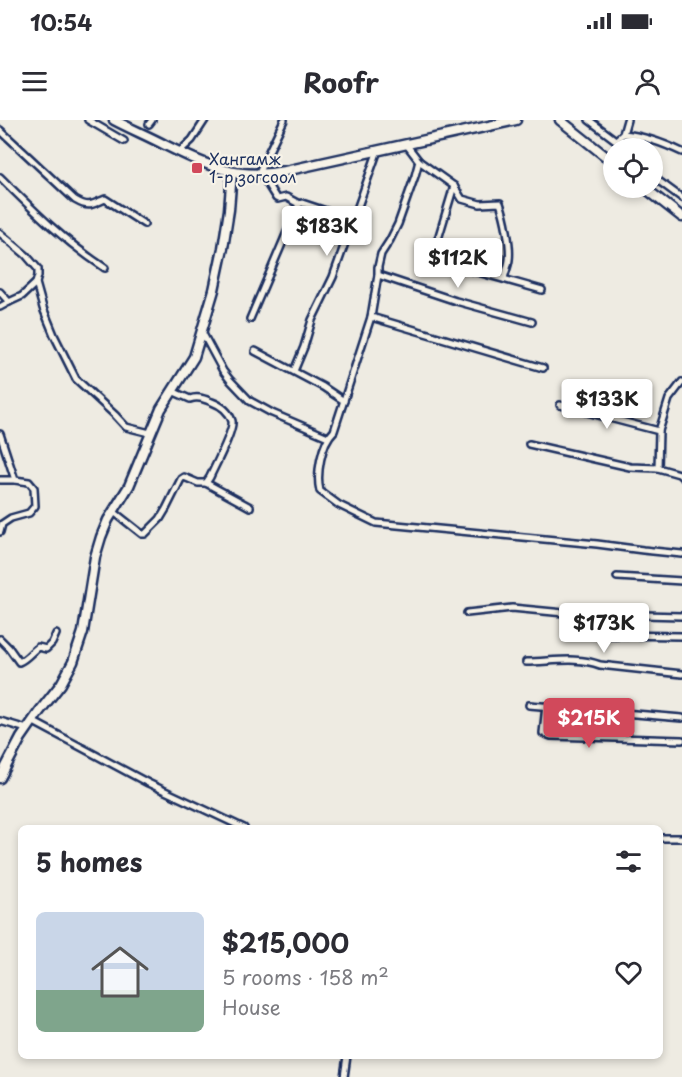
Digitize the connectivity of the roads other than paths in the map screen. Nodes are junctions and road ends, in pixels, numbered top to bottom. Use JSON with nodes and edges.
{"nodes":[{"id":1,"x":88,"y":120,"type":"edge"},
{"id":2,"x":114,"y":120,"type":"edge"},
{"id":3,"x":205,"y":120,"type":"edge"},
{"id":4,"x":284,"y":120,"type":"edge"},
{"id":5,"x":516,"y":120,"type":"edge"},
{"id":6,"x":560,"y":120,"type":"edge"},
{"id":7,"x":589,"y":120,"type":"edge"},
{"id":8,"x":627,"y":120,"type":"edge"},
{"id":9,"x":0,"y":130,"type":"edge"},
{"id":10,"x":623,"y":134,"type":"junction"},
{"id":11,"x":613,"y":138,"type":"edge"},
{"id":12,"x":618,"y":138,"type":"edge"},
{"id":13,"x":124,"y":141,"type":"dead end"},
{"id":14,"x":406,"y":144,"type":"junction"},
{"id":15,"x":378,"y":150,"type":"junction"},
{"id":16,"x":179,"y":152,"type":"junction"},
{"id":17,"x":682,"y":152,"type":"edge"},
{"id":18,"x":603,"y":154,"type":"edge"},
{"id":19,"x":419,"y":161,"type":"junction"},
{"id":20,"x":232,"y":172,"type":"junction"},
{"id":21,"x":260,"y":174,"type":"junction"},
{"id":22,"x":0,"y":177,"type":"edge"},
{"id":23,"x":663,"y":184,"type":"edge"},
{"id":24,"x":454,"y":186,"type":"junction"},
{"id":25,"x":658,"y":198,"type":"edge"},
{"id":26,"x":682,"y":198,"type":"edge"},
{"id":27,"x":299,"y":204,"type":"junction"},
{"id":28,"x":682,"y":217,"type":"edge"},
{"id":29,"x":353,"y":220,"type":"junction"},
{"id":30,"x":144,"y":224,"type":"dead end"},
{"id":31,"x":0,"y":232,"type":"edge"},
{"id":32,"x":105,"y":268,"type":"dead end"},
{"id":33,"x":378,"y":275,"type":"junction"},
{"id":34,"x":504,"y":279,"type":"junction"},
{"id":35,"x":36,"y":283,"type":"junction"},
{"id":36,"x":542,"y":290,"type":"dead end"},
{"id":37,"x":0,"y":292,"type":"edge"},
{"id":38,"x":9,"y":302,"type":"junction"},
{"id":39,"x":0,"y":307,"type":"edge"},
{"id":40,"x":370,"y":317,"type":"junction"},
{"id":41,"x":250,"y":319,"type":"dead end"},
{"id":42,"x":532,"y":322,"type":"dead end"},
{"id":43,"x":202,"y":332,"type":"junction"},
{"id":44,"x":255,"y":351,"type":"dead end"},
{"id":45,"x":543,"y":368,"type":"dead end"},
{"id":46,"x":294,"y":371,"type":"junction"},
{"id":47,"x":682,"y":382,"type":"edge"},
{"id":48,"x":172,"y":391,"type":"junction"},
{"id":49,"x":344,"y":401,"type":"junction"},
{"id":50,"x":560,"y":405,"type":"dead end"},
{"id":51,"x":659,"y":432,"type":"junction"},
{"id":52,"x":150,"y":433,"type":"junction"},
{"id":53,"x":0,"y":434,"type":"edge"},
{"id":54,"x":328,"y":437,"type":"junction"},
{"id":55,"x":529,"y":444,"type":"dead end"},
{"id":56,"x":2,"y":445,"type":"edge"},
{"id":57,"x":658,"y":468,"type":"junction"},
{"id":58,"x":682,"y":477,"type":"edge"},
{"id":59,"x":0,"y":480,"type":"edge"},
{"id":60,"x":15,"y":480,"type":"junction"},
{"id":61,"x":206,"y":483,"type":"junction"},
{"id":62,"x":250,"y":507,"type":"dead end"},
{"id":63,"x":114,"y":512,"type":"junction"},
{"id":64,"x":2,"y":522,"type":"edge"},
{"id":65,"x":0,"y":532,"type":"edge"},
{"id":66,"x":682,"y":554,"type":"edge"},
{"id":67,"x":617,"y":577,"type":"dead end"},
{"id":68,"x":682,"y":581,"type":"edge"},
{"id":69,"x":581,"y":613,"type":"junction"},
{"id":70,"x":467,"y":614,"type":"dead end"},
{"id":71,"x":682,"y":616,"type":"edge"},
{"id":72,"x":56,"y":634,"type":"dead end"},
{"id":73,"x":682,"y":636,"type":"edge"},
{"id":74,"x":0,"y":639,"type":"edge"},
{"id":75,"x":526,"y":662,"type":"dead end"},
{"id":76,"x":682,"y":674,"type":"edge"},
{"id":77,"x":530,"y":705,"type":"dead end"},
{"id":78,"x":546,"y":706,"type":"junction"},
{"id":79,"x":682,"y":718,"type":"edge"},
{"id":80,"x":0,"y":720,"type":"edge"},
{"id":81,"x":30,"y":725,"type":"junction"},
{"id":82,"x":682,"y":740,"type":"edge"},
{"id":83,"x":0,"y":778,"type":"edge"},
{"id":84,"x":238,"y":825,"type":"edge"},
{"id":85,"x":663,"y":838,"type":"edge"},
{"id":86,"x":682,"y":838,"type":"edge"},
{"id":87,"x":347,"y":1059,"type":"edge"},
{"id":88,"x":344,"y":1077,"type":"edge"}],
"edges":[{"from":1,"to":13,"type":"street"},
{"from":2,"to":16,"type":"street"},
{"from":3,"to":16,"type":"street"},
{"from":4,"to":21,"type":"street"},
{"from":5,"to":14,"type":"street"},
{"from":6,"to":18,"type":"street"},
{"from":7,"to":11,"type":"street"},
{"from":8,"to":10,"type":"street"},
{"from":9,"to":30,"type":"street"},
{"from":10,"to":12,"type":"street"},
{"from":10,"to":17,"type":"street"},
{"from":14,"to":15,"type":"street"},
{"from":14,"to":19,"type":"street"},
{"from":15,"to":21,"type":"street"},
{"from":15,"to":29,"type":"street"},
{"from":16,"to":20,"type":"street"},
{"from":19,"to":24,"type":"street"},
{"from":19,"to":33,"type":"street"},
{"from":20,"to":21,"type":"street"},
{"from":20,"to":43,"type":"street"},
{"from":21,"to":27,"type":"street"},
{"from":22,"to":32,"type":"street"},
{"from":23,"to":26,"type":"street"},
{"from":24,"to":34,"type":"street"},
{"from":24,"to":34,"type":"street"},
{"from":25,"to":28,"type":"street"},
{"from":27,"to":29,"type":"street"},
{"from":27,"to":41,"type":"street"},
{"from":29,"to":46,"type":"street"},
{"from":31,"to":35,"type":"street"},
{"from":33,"to":40,"type":"street"},
{"from":33,"to":42,"type":"street"},
{"from":34,"to":36,"type":"street"},
{"from":35,"to":38,"type":"street"},
{"from":35,"to":52,"type":"street"},
{"from":37,"to":38,"type":"street"},
{"from":38,"to":39,"type":"street"},
{"from":40,"to":45,"type":"street"},
{"from":40,"to":49,"type":"street"},
{"from":43,"to":48,"type":"street"},
{"from":43,"to":54,"type":"street"},
{"from":44,"to":46,"type":"street"},
{"from":46,"to":49,"type":"street"},
{"from":47,"to":51,"type":"street"},
{"from":48,"to":52,"type":"street"},
{"from":48,"to":61,"type":"street"},
{"from":49,"to":54,"type":"street"},
{"from":50,"to":51,"type":"street"},
{"from":51,"to":57,"type":"street"},
{"from":52,"to":63,"type":"street"},
{"from":53,"to":56,"type":"street"},
{"from":54,"to":66,"type":"street"},
{"from":55,"to":57,"type":"street"},
{"from":56,"to":60,"type":"street"},
{"from":57,"to":58,"type":"street"},
{"from":59,"to":60,"type":"street"},
{"from":60,"to":64,"type":"street"},
{"from":61,"to":62,"type":"street"},
{"from":61,"to":63,"type":"street"},
{"from":63,"to":81,"type":"street"},
{"from":64,"to":65,"type":"street"},
{"from":67,"to":68,"type":"street"},
{"from":69,"to":70,"type":"street"},
{"from":69,"to":71,"type":"street"},
{"from":69,"to":73,"type":"street"},
{"from":72,"to":74,"type":"street"},
{"from":75,"to":76,"type":"street"},
{"from":77,"to":78,"type":"street"},
{"from":78,"to":79,"type":"street"},
{"from":78,"to":82,"type":"street"},
{"from":80,"to":81,"type":"street"},
{"from":81,"to":83,"type":"street"},
{"from":81,"to":84,"type":"street"},
{"from":85,"to":86,"type":"street"},
{"from":87,"to":88,"type":"street"}]}
